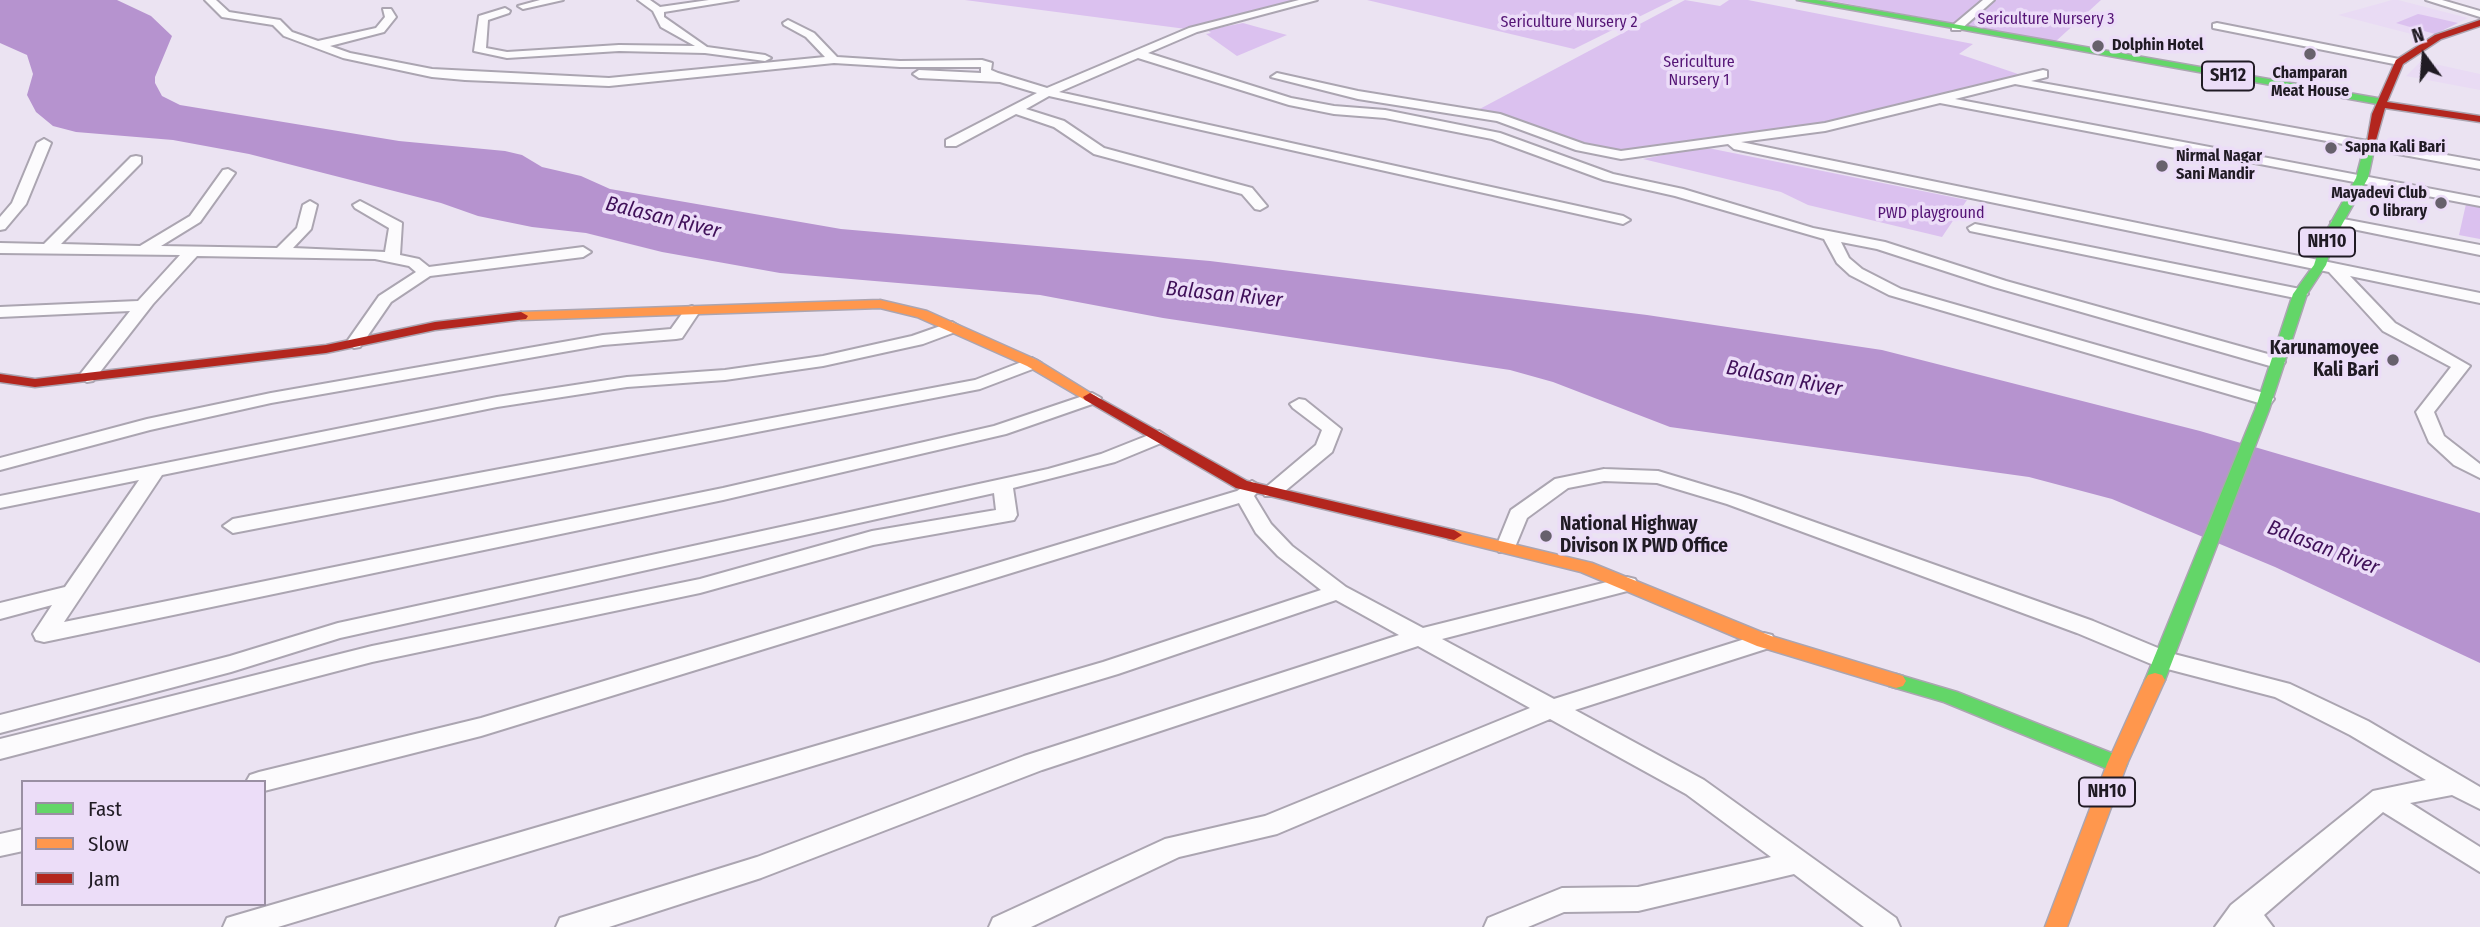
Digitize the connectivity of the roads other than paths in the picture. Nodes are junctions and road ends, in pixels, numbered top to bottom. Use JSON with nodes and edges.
{"nodes":[{"id":1,"x":209,"y":0,"type":"edge"},
{"id":2,"x":558,"y":0,"type":"edge"},
{"id":3,"x":643,"y":0,"type":"edge"},
{"id":4,"x":733,"y":0,"type":"edge"},
{"id":5,"x":1312,"y":0,"type":"edge"},
{"id":6,"x":1801,"y":0,"type":"edge"},
{"id":7,"x":1989,"y":0,"type":"edge"},
{"id":8,"x":2431,"y":0,"type":"edge"},
{"id":9,"x":523,"y":6,"type":"dead end"},
{"id":10,"x":658,"y":10,"type":"junction"},
{"id":11,"x":387,"y":11,"type":"dead end"},
{"id":12,"x":505,"y":12,"type":"dead end"},
{"id":13,"x":2480,"y":13,"type":"edge"},
{"id":14,"x":788,"y":23,"type":"dead end"},
{"id":15,"x":2480,"y":25,"type":"edge"},
{"id":16,"x":2217,"y":26,"type":"dead end"},
{"id":17,"x":1956,"y":28,"type":"junction"},
{"id":18,"x":318,"y":46,"type":"junction"},
{"id":19,"x":705,"y":50,"type":"junction"},
{"id":20,"x":485,"y":53,"type":"junction"},
{"id":21,"x":1135,"y":53,"type":"junction"},
{"id":22,"x":834,"y":60,"type":"junction"},
{"id":23,"x":789,"y":66,"type":"junction"},
{"id":24,"x":2397,"y":69,"type":"junction"},
{"id":25,"x":875,"y":70,"type":"dead end"},
{"id":26,"x":2203,"y":72,"type":"junction"},
{"id":27,"x":2043,"y":74,"type":"dead end"},
{"id":28,"x":449,"y":75,"type":"junction"},
{"id":29,"x":1277,"y":77,"type":"dead end"},
{"id":30,"x":1002,"y":78,"type":"junction"},
{"id":31,"x":2013,"y":81,"type":"junction"},
{"id":32,"x":1048,"y":92,"type":"junction"},
{"id":33,"x":1939,"y":100,"type":"junction"},
{"id":34,"x":2380,"y":106,"type":"junction"},
{"id":35,"x":1014,"y":109,"type":"junction"},
{"id":36,"x":2480,"y":119,"type":"edge"},
{"id":37,"x":1719,"y":142,"type":"junction"},
{"id":38,"x":44,"y":143,"type":"dead end"},
{"id":39,"x":951,"y":143,"type":"dead end"},
{"id":40,"x":2371,"y":145,"type":"junction"},
{"id":41,"x":136,"y":160,"type":"dead end"},
{"id":42,"x":2480,"y":165,"type":"edge"},
{"id":43,"x":228,"y":173,"type":"dead end"},
{"id":44,"x":2362,"y":178,"type":"junction"},
{"id":45,"x":2480,"y":202,"type":"edge"},
{"id":46,"x":310,"y":205,"type":"dead end"},
{"id":47,"x":359,"y":205,"type":"dead end"},
{"id":48,"x":1260,"y":206,"type":"dead end"},
{"id":49,"x":1623,"y":220,"type":"dead end"},
{"id":50,"x":2338,"y":222,"type":"junction"},
{"id":51,"x":0,"y":226,"type":"edge"},
{"id":52,"x":1975,"y":228,"type":"dead end"},
{"id":53,"x":1830,"y":236,"type":"junction"},
{"id":54,"x":0,"y":248,"type":"edge"},
{"id":55,"x":49,"y":248,"type":"junction"},
{"id":56,"x":144,"y":250,"type":"junction"},
{"id":57,"x":2480,"y":250,"type":"edge"},
{"id":58,"x":193,"y":251,"type":"junction"},
{"id":59,"x":583,"y":252,"type":"dead end"},
{"id":60,"x":281,"y":253,"type":"junction"},
{"id":61,"x":392,"y":258,"type":"junction"},
{"id":62,"x":2327,"y":266,"type":"junction"},
{"id":63,"x":426,"y":272,"type":"junction"},
{"id":64,"x":2300,"y":294,"type":"junction"},
{"id":65,"x":2480,"y":298,"type":"edge"},
{"id":66,"x":143,"y":306,"type":"junction"},
{"id":67,"x":692,"y":311,"type":"junction"},
{"id":68,"x":0,"y":312,"type":"edge"},
{"id":69,"x":952,"y":327,"type":"junction"},
{"id":70,"x":354,"y":343,"type":"junction"},
{"id":71,"x":2480,"y":359,"type":"edge"},
{"id":72,"x":2276,"y":362,"type":"junction"},
{"id":73,"x":1032,"y":363,"type":"junction"},
{"id":74,"x":2461,"y":366,"type":"junction"},
{"id":75,"x":87,"y":377,"type":"junction"},
{"id":76,"x":0,"y":378,"type":"edge"},
{"id":77,"x":1092,"y":398,"type":"junction"},
{"id":78,"x":1299,"y":404,"type":"dead end"},
{"id":79,"x":2263,"y":405,"type":"junction"},
{"id":80,"x":1159,"y":437,"type":"junction"},
{"id":81,"x":0,"y":464,"type":"edge"},
{"id":82,"x":156,"y":470,"type":"junction"},
{"id":83,"x":2480,"y":472,"type":"edge"},
{"id":84,"x":1003,"y":485,"type":"junction"},
{"id":85,"x":1256,"y":492,"type":"junction"},
{"id":86,"x":0,"y":502,"type":"edge"},
{"id":87,"x":233,"y":526,"type":"dead end"},
{"id":88,"x":1506,"y":547,"type":"junction"},
{"id":89,"x":1627,"y":584,"type":"junction"},
{"id":90,"x":1338,"y":592,"type":"junction"},
{"id":91,"x":72,"y":593,"type":"junction"},
{"id":92,"x":0,"y":611,"type":"edge"},
{"id":93,"x":1423,"y":636,"type":"junction"},
{"id":94,"x":1764,"y":641,"type":"junction"},
{"id":95,"x":2164,"y":660,"type":"junction"},
{"id":96,"x":1550,"y":709,"type":"junction"},
{"id":97,"x":0,"y":724,"type":"edge"},
{"id":98,"x":0,"y":749,"type":"edge"},
{"id":99,"x":2117,"y":765,"type":"junction"},
{"id":100,"x":266,"y":780,"type":"edge"},
{"id":101,"x":2453,"y":785,"type":"junction"},
{"id":102,"x":2382,"y":797,"type":"junction"},
{"id":103,"x":2480,"y":799,"type":"edge"},
{"id":104,"x":21,"y":840,"type":"edge"},
{"id":105,"x":0,"y":845,"type":"edge"},
{"id":106,"x":2480,"y":860,"type":"edge"},
{"id":107,"x":1799,"y":862,"type":"junction"},
{"id":108,"x":2243,"y":923,"type":"edge"},
{"id":109,"x":237,"y":927,"type":"edge"},
{"id":110,"x":570,"y":927,"type":"edge"},
{"id":111,"x":1003,"y":927,"type":"edge"},
{"id":112,"x":1498,"y":927,"type":"edge"},
{"id":113,"x":1886,"y":927,"type":"edge"},
{"id":114,"x":2056,"y":927,"type":"edge"}],
"edges":[{"from":1,"to":18,"type":"street"},
{"from":2,"to":9,"type":"street"},
{"from":3,"to":10,"type":"street"},
{"from":4,"to":10,"type":"street"},
{"from":5,"to":21,"type":"street"},
{"from":6,"to":17,"type":"main road","number":"SH12"},
{"from":7,"to":17,"type":"street"},
{"from":8,"to":13,"type":"street"},
{"from":10,"to":19,"type":"street"},
{"from":11,"to":18,"type":"street"},
{"from":12,"to":20,"type":"street"},
{"from":14,"to":22,"type":"street"},
{"from":15,"to":24,"type":"main road"},
{"from":16,"to":24,"type":"street"},
{"from":17,"to":26,"type":"main road","number":"SH12"},
{"from":18,"to":28,"type":"street"},
{"from":19,"to":20,"type":"street"},
{"from":19,"to":23,"type":"street"},
{"from":20,"to":28,"type":"street"},
{"from":21,"to":32,"type":"street"},
{"from":21,"to":53,"type":"street"},
{"from":22,"to":23,"type":"street"},
{"from":22,"to":30,"type":"street"},
{"from":23,"to":28,"type":"street"},
{"from":24,"to":34,"type":"main road","number":"NH10"},
{"from":25,"to":30,"type":"street"},
{"from":26,"to":34,"type":"main road","number":"SH12"},
{"from":26,"to":34,"type":"main road","number":"SH12"},
{"from":27,"to":31,"type":"street"},
{"from":29,"to":37,"type":"street"},
{"from":30,"to":32,"type":"street"},
{"from":31,"to":33,"type":"street"},
{"from":31,"to":40,"type":"street"},
{"from":32,"to":35,"type":"street"},
{"from":32,"to":49,"type":"street"},
{"from":33,"to":37,"type":"street"},
{"from":33,"to":44,"type":"street"},
{"from":34,"to":36,"type":"main road"},
{"from":34,"to":40,"type":"main road","number":"NH10"},
{"from":35,"to":39,"type":"street"},
{"from":35,"to":48,"type":"street"},
{"from":37,"to":62,"type":"street"},
{"from":38,"to":51,"type":"street"},
{"from":40,"to":42,"type":"street"},
{"from":40,"to":44,"type":"main road","number":"NH10"},
{"from":41,"to":55,"type":"street"},
{"from":43,"to":56,"type":"street"},
{"from":44,"to":45,"type":"street"},
{"from":44,"to":50,"type":"main road","number":"NH10"},
{"from":46,"to":60,"type":"street"},
{"from":47,"to":61,"type":"street"},
{"from":50,"to":57,"type":"street"},
{"from":50,"to":62,"type":"main road","number":"NH10"},
{"from":52,"to":64,"type":"street"},
{"from":53,"to":72,"type":"street"},
{"from":53,"to":79,"type":"street"},
{"from":54,"to":55,"type":"street"},
{"from":55,"to":56,"type":"street"},
{"from":56,"to":58,"type":"street"},
{"from":58,"to":60,"type":"street"},
{"from":58,"to":66,"type":"street"},
{"from":59,"to":63,"type":"street"},
{"from":60,"to":61,"type":"street"},
{"from":61,"to":63,"type":"street"},
{"from":62,"to":64,"type":"main road","number":"NH10"},
{"from":62,"to":65,"type":"street"},
{"from":62,"to":74,"type":"street"},
{"from":63,"to":70,"type":"street"},
{"from":64,"to":72,"type":"main road","number":"NH10"},
{"from":66,"to":68,"type":"street"},
{"from":66,"to":75,"type":"street"},
{"from":67,"to":69,"type":"main road"},
{"from":67,"to":70,"type":"main road"},
{"from":67,"to":81,"type":"street"},
{"from":69,"to":73,"type":"main road"},
{"from":69,"to":82,"type":"street"},
{"from":70,"to":75,"type":"main road"},
{"from":71,"to":74,"type":"street"},
{"from":72,"to":79,"type":"main road","number":"NH10"},
{"from":73,"to":77,"type":"main road"},
{"from":73,"to":87,"type":"street"},
{"from":74,"to":83,"type":"street"},
{"from":75,"to":76,"type":"main road"},
{"from":77,"to":80,"type":"main road"},
{"from":77,"to":91,"type":"street"},
{"from":78,"to":85,"type":"street"},
{"from":79,"to":95,"type":"main road","number":"NH10"},
{"from":80,"to":84,"type":"street"},
{"from":80,"to":85,"type":"main road"},
{"from":82,"to":86,"type":"street"},
{"from":82,"to":91,"type":"street"},
{"from":84,"to":97,"type":"street"},
{"from":84,"to":98,"type":"street"},
{"from":85,"to":88,"type":"main road"},
{"from":85,"to":90,"type":"street"},
{"from":85,"to":100,"type":"street"},
{"from":88,"to":89,"type":"main road"},
{"from":88,"to":95,"type":"street"},
{"from":89,"to":93,"type":"street"},
{"from":89,"to":94,"type":"main road"},
{"from":90,"to":93,"type":"street"},
{"from":90,"to":109,"type":"street"},
{"from":91,"to":92,"type":"street"},
{"from":93,"to":96,"type":"street"},
{"from":93,"to":110,"type":"street"},
{"from":94,"to":96,"type":"street"},
{"from":94,"to":99,"type":"main road"},
{"from":95,"to":99,"type":"main road","number":"NH10"},
{"from":95,"to":101,"type":"street"},
{"from":96,"to":107,"type":"street"},
{"from":96,"to":111,"type":"street"},
{"from":99,"to":114,"type":"main road","number":"NH10"},
{"from":101,"to":102,"type":"street"},
{"from":101,"to":103,"type":"street"},
{"from":102,"to":106,"type":"street"},
{"from":102,"to":108,"type":"street"},
{"from":104,"to":105,"type":"street"},
{"from":107,"to":112,"type":"street"},
{"from":107,"to":113,"type":"street"}]}
